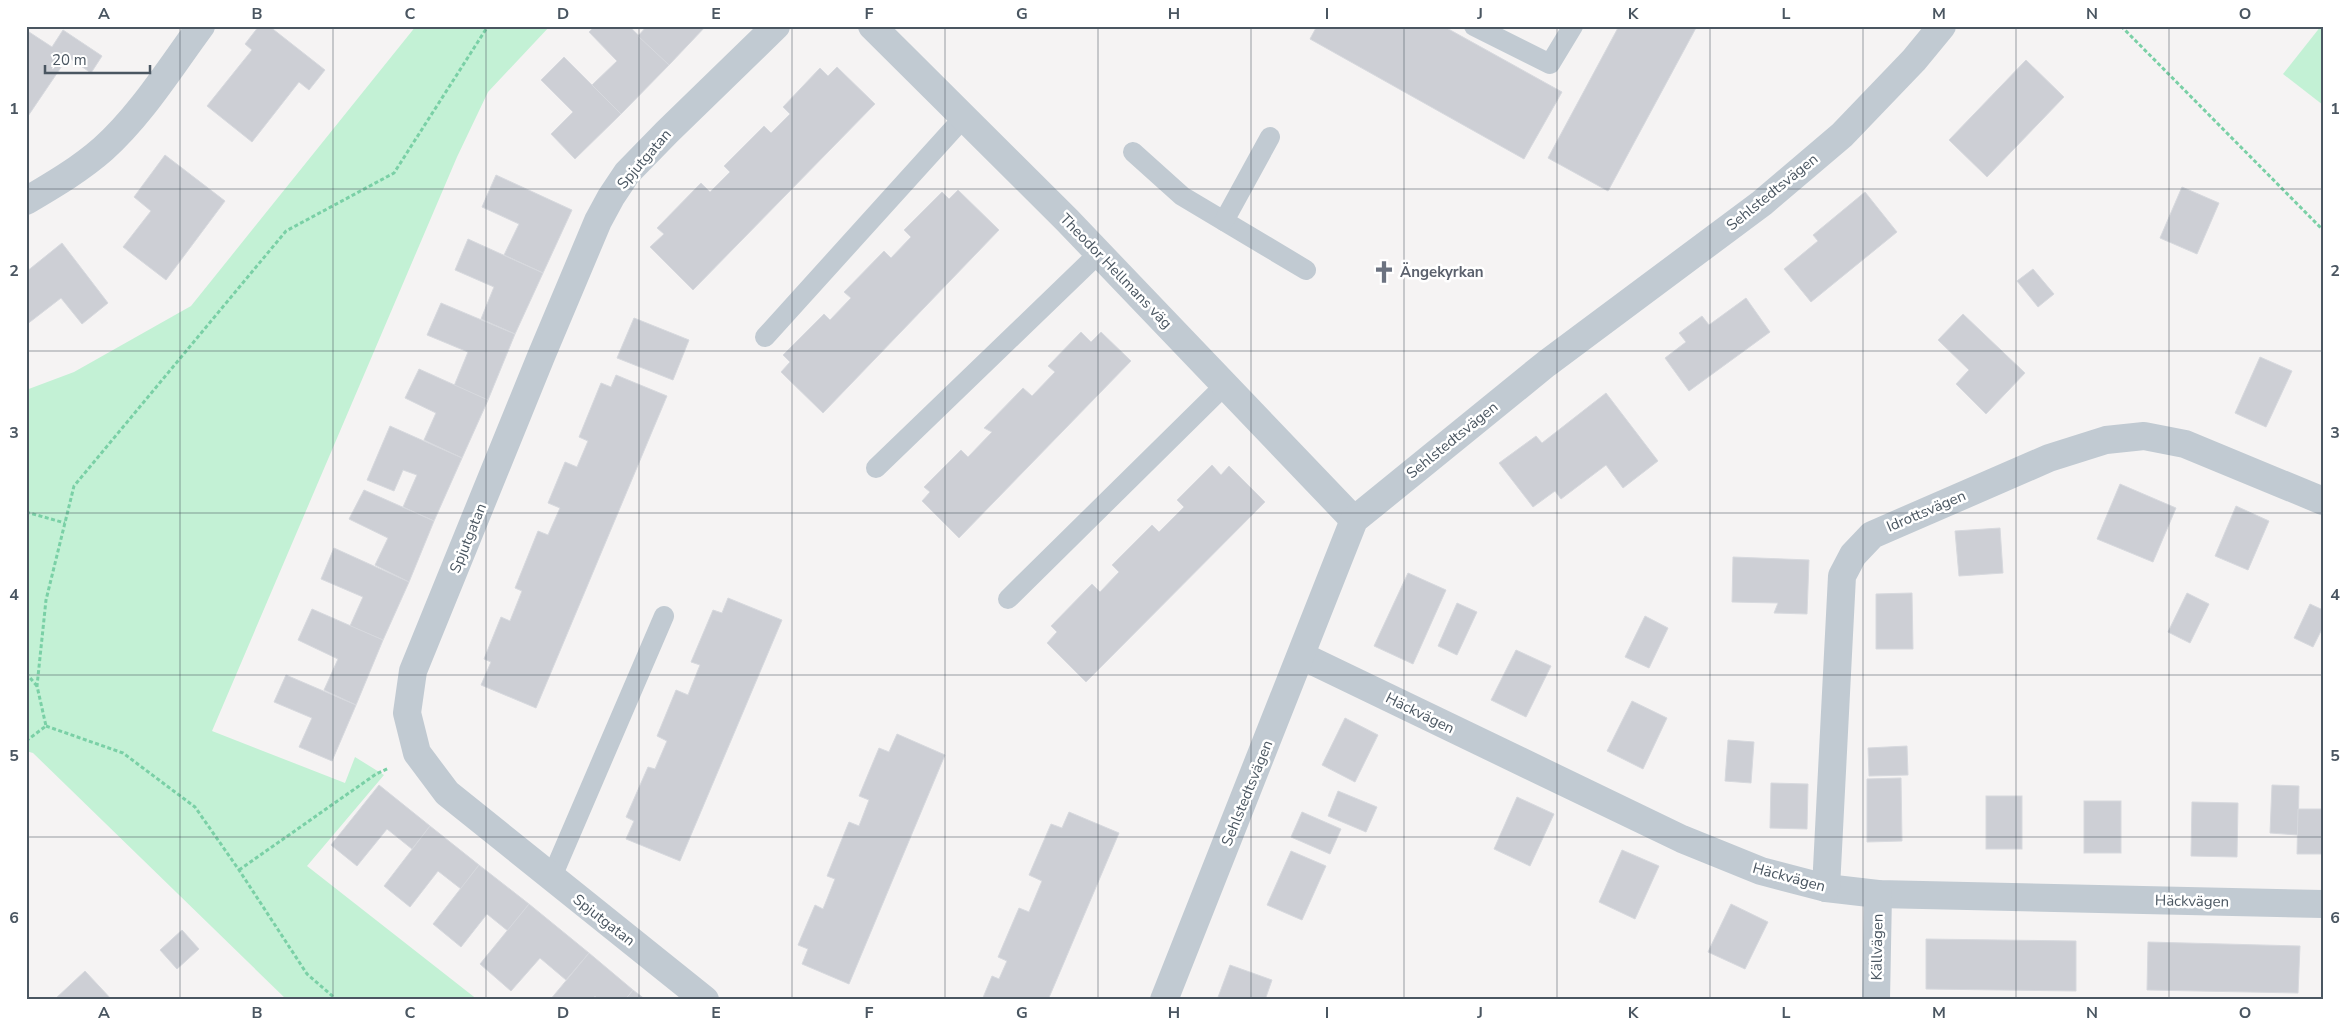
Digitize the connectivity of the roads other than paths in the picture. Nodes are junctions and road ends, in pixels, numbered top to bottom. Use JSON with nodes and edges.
{"nodes":[{"id":1,"x":201,"y":26,"type":"edge"},
{"id":2,"x":776,"y":26,"type":"edge"},
{"id":3,"x":872,"y":26,"type":"edge"},
{"id":4,"x":1474,"y":26,"type":"edge"},
{"id":5,"x":1573,"y":26,"type":"edge"},
{"id":6,"x":1942,"y":26,"type":"edge"},
{"id":7,"x":965,"y":116,"type":"junction"},
{"id":8,"x":1270,"y":137,"type":"dead end"},
{"id":9,"x":1133,"y":152,"type":"dead end"},
{"id":10,"x":26,"y":201,"type":"edge"},
{"id":11,"x":1224,"y":221,"type":"junction"},
{"id":12,"x":1098,"y":253,"type":"junction"},
{"id":13,"x":1306,"y":270,"type":"dead end"},
{"id":14,"x":765,"y":337,"type":"dead end"},
{"id":15,"x":1225,"y":385,"type":"junction"},
{"id":16,"x":876,"y":468,"type":"dead end"},
{"id":17,"x":2323,"y":501,"type":"edge"},
{"id":18,"x":1354,"y":520,"type":"junction"},
{"id":19,"x":1008,"y":599,"type":"dead end"},
{"id":20,"x":664,"y":616,"type":"dead end"},
{"id":21,"x":1302,"y":656,"type":"junction"},
{"id":22,"x":552,"y":878,"type":"junction"},
{"id":23,"x":1826,"y":888,"type":"junction"},
{"id":24,"x":1878,"y":894,"type":"junction"},
{"id":25,"x":2323,"y":904,"type":"edge"},
{"id":26,"x":705,"y":1000,"type":"edge"},
{"id":27,"x":1164,"y":1000,"type":"edge"},
{"id":28,"x":1876,"y":1000,"type":"edge"}],
"edges":[{"from":1,"to":10,"type":"street"},
{"from":2,"to":22,"type":"street","name":"Spjutgatan"},
{"from":3,"to":7,"type":"street","name":"Theodor Hellmans väg"},
{"from":4,"to":5,"type":"lane"},
{"from":6,"to":18,"type":"street","name":"Sehlstedtsvägen"},
{"from":7,"to":12,"type":"street","name":"Theodor Hellmans väg"},
{"from":7,"to":14,"type":"lane"},
{"from":8,"to":11,"type":"lane"},
{"from":9,"to":11,"type":"lane"},
{"from":11,"to":13,"type":"lane"},
{"from":12,"to":15,"type":"street","name":"Theodor Hellmans väg"},
{"from":12,"to":16,"type":"lane"},
{"from":15,"to":18,"type":"street","name":"Theodor Hellmans väg"},
{"from":15,"to":19,"type":"lane"},
{"from":17,"to":23,"type":"street","name":"Idrottsvägen"},
{"from":18,"to":21,"type":"street","name":"Sehlstedtsvägen"},
{"from":20,"to":22,"type":"lane"},
{"from":21,"to":23,"type":"street","name":"Häckvägen"},
{"from":21,"to":27,"type":"street","name":"Sehlstedtsvägen"},
{"from":22,"to":26,"type":"street","name":"Spjutgatan"},
{"from":23,"to":24,"type":"street","name":"Häckvägen"},
{"from":24,"to":25,"type":"street","name":"Häckvägen"},
{"from":24,"to":28,"type":"street","name":"Källvägen"}]}
